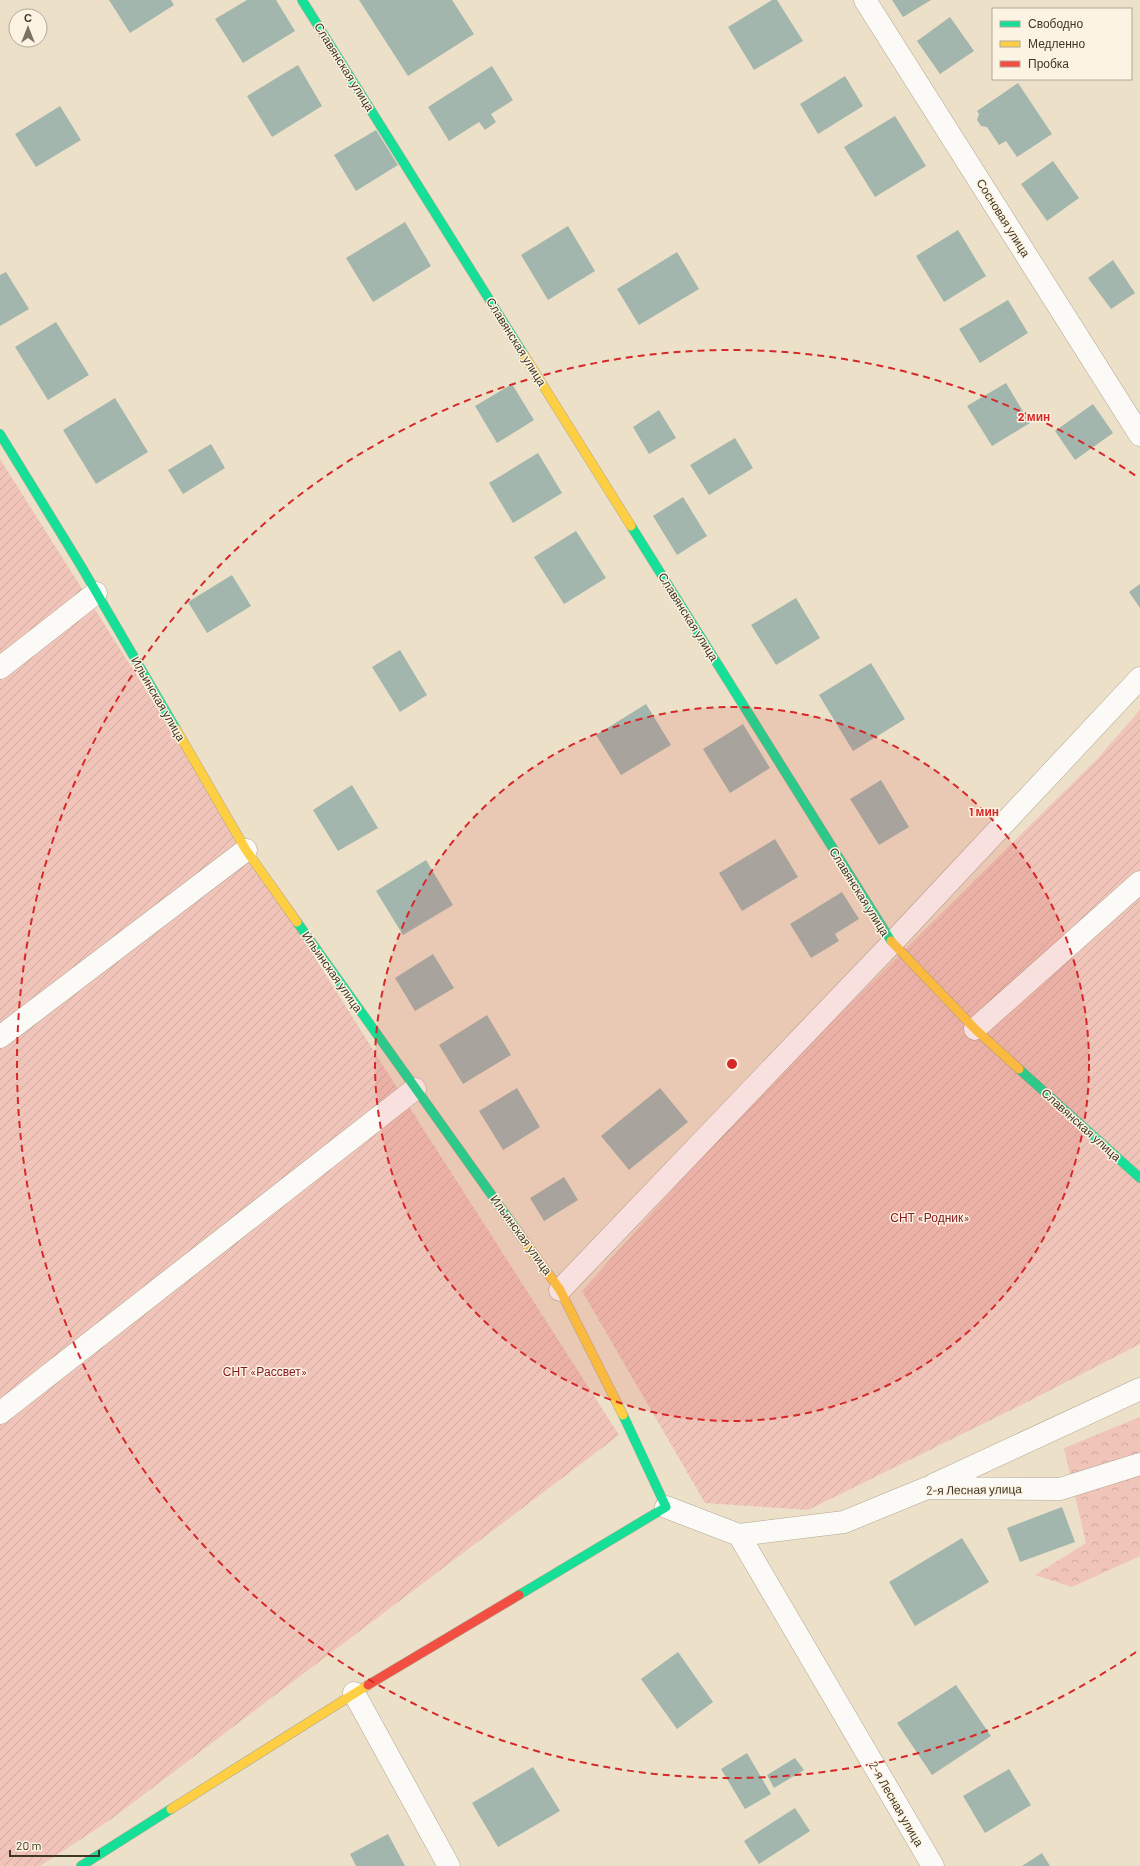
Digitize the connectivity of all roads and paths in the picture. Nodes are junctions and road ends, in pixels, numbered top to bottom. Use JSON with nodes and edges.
{"nodes":[{"id":1,"x":302,"y":0,"type":"edge"},
{"id":2,"x":865,"y":0,"type":"edge"},
{"id":3,"x":0,"y":434,"type":"edge"},
{"id":4,"x":1140,"y":435,"type":"edge"},
{"id":5,"x":96,"y":593,"type":"junction"},
{"id":6,"x":0,"y":668,"type":"edge"},
{"id":7,"x":1140,"y":678,"type":"edge"},
{"id":8,"x":246,"y":850,"type":"junction"},
{"id":9,"x":1140,"y":882,"type":"edge"},
{"id":10,"x":892,"y":943,"type":"junction"},
{"id":11,"x":974,"y":1029,"type":"junction"},
{"id":12,"x":0,"y":1037,"type":"edge"},
{"id":13,"x":415,"y":1089,"type":"junction"},
{"id":14,"x":1140,"y":1178,"type":"edge"},
{"id":15,"x":560,"y":1290,"type":"junction"},
{"id":16,"x":1140,"y":1389,"type":"edge"},
{"id":17,"x":0,"y":1414,"type":"edge"},
{"id":18,"x":1140,"y":1464,"type":"edge"},
{"id":19,"x":927,"y":1488,"type":"junction"},
{"id":20,"x":666,"y":1507,"type":"junction"},
{"id":21,"x":739,"y":1534,"type":"junction"},
{"id":22,"x":354,"y":1692,"type":"junction"},
{"id":23,"x":82,"y":1866,"type":"edge"},
{"id":24,"x":449,"y":1866,"type":"edge"},
{"id":25,"x":933,"y":1866,"type":"edge"}],
"edges":[{"from":1,"to":10,"type":"street","name":"Славянская улица"},
{"from":2,"to":4,"type":"street","name":"Сосновая улица"},
{"from":3,"to":5,"type":"street","name":"Ильинская улица"},
{"from":5,"to":6,"type":"street"},
{"from":5,"to":8,"type":"street","name":"Ильинская улица"},
{"from":7,"to":10,"type":"street"},
{"from":8,"to":12,"type":"street"},
{"from":8,"to":13,"type":"street","name":"Ильинская улица"},
{"from":9,"to":11,"type":"street"},
{"from":10,"to":11,"type":"street","name":"Славянская улица"},
{"from":10,"to":15,"type":"street"},
{"from":11,"to":14,"type":"street","name":"Славянская улица"},
{"from":13,"to":15,"type":"street","name":"Ильинская улица"},
{"from":13,"to":17,"type":"street"},
{"from":15,"to":20,"type":"street","name":"Ильинская улица"},
{"from":16,"to":19,"type":"street"},
{"from":18,"to":19,"type":"street","name":"2-я Лесная улица"},
{"from":19,"to":21,"type":"street","name":"2-я Лесная улица"},
{"from":20,"to":21,"type":"street","name":"2-я Лесная улица"},
{"from":20,"to":22,"type":"street"},
{"from":21,"to":25,"type":"street","name":"2-я Лесная улица"},
{"from":22,"to":23,"type":"street"},
{"from":22,"to":24,"type":"street"}]}
